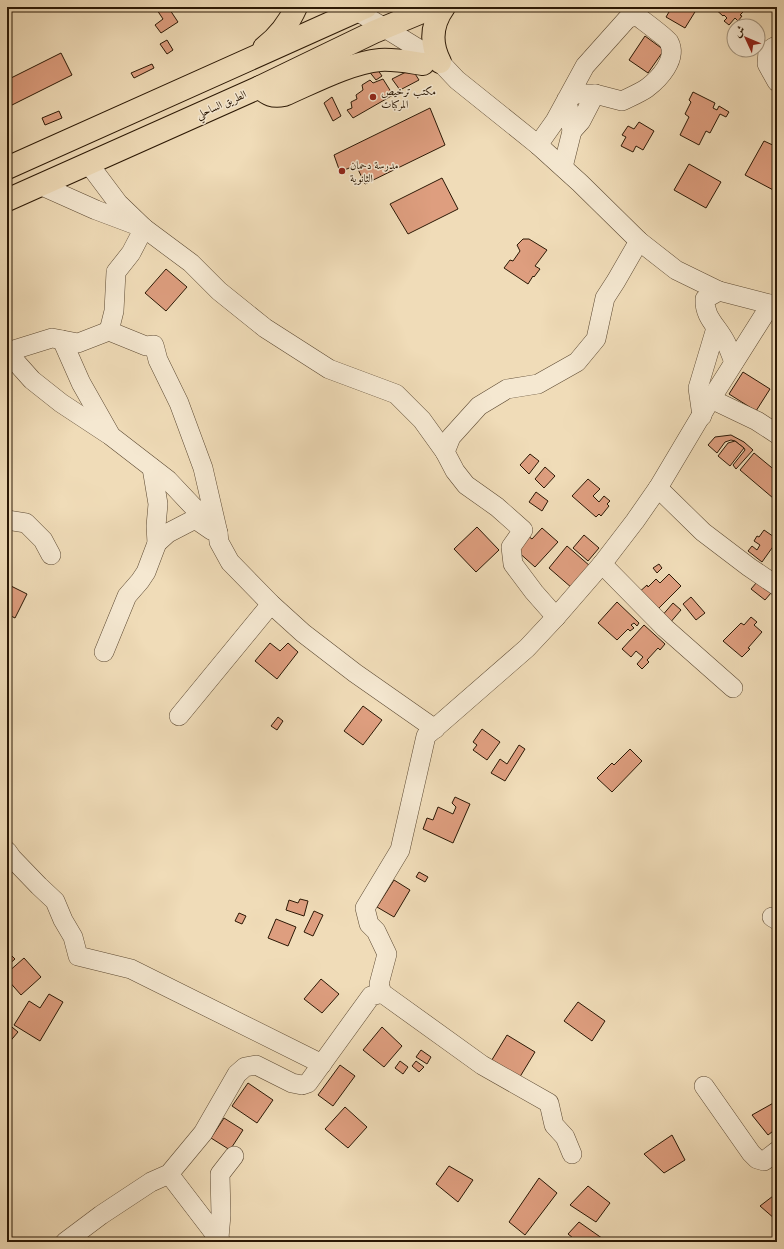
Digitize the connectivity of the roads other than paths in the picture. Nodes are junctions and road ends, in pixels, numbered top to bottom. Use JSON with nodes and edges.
{"nodes":[{"id":1,"x":296,"y":7,"type":"edge"},
{"id":2,"x":434,"y":7,"type":"edge"},
{"id":3,"x":444,"y":7,"type":"edge"},
{"id":4,"x":352,"y":10,"type":"edge"},
{"id":5,"x":380,"y":30,"type":"junction"},
{"id":6,"x":777,"y":49,"type":"edge"},
{"id":7,"x":246,"y":61,"type":"junction"},
{"id":8,"x":432,"y":63,"type":"junction"},
{"id":9,"x":777,"y":82,"type":"edge"},
{"id":10,"x":260,"y":87,"type":"junction"},
{"id":11,"x":595,"y":94,"type":"junction"},
{"id":12,"x":567,"y":99,"type":"junction"},
{"id":13,"x":572,"y":131,"type":"junction"},
{"id":14,"x":538,"y":145,"type":"junction"},
{"id":15,"x":88,"y":163,"type":"junction"},
{"id":16,"x":563,"y":167,"type":"junction"},
{"id":17,"x":7,"y":168,"type":"edge"},
{"id":18,"x":40,"y":185,"type":"junction"},
{"id":19,"x":7,"y":200,"type":"edge"},
{"id":20,"x":144,"y":228,"type":"junction"},
{"id":21,"x":639,"y":241,"type":"junction"},
{"id":22,"x":719,"y":291,"type":"junction"},
{"id":23,"x":774,"y":305,"type":"edge"},
{"id":24,"x":716,"y":328,"type":"junction"},
{"id":25,"x":109,"y":331,"type":"junction"},
{"id":26,"x":62,"y":340,"type":"junction"},
{"id":27,"x":734,"y":362,"type":"junction"},
{"id":28,"x":711,"y":399,"type":"junction"},
{"id":29,"x":702,"y":416,"type":"junction"},
{"id":30,"x":777,"y":434,"type":"edge"},
{"id":31,"x":111,"y":436,"type":"junction"},
{"id":32,"x":445,"y":452,"type":"junction"},
{"id":33,"x":152,"y":468,"type":"junction"},
{"id":34,"x":658,"y":488,"type":"junction"},
{"id":35,"x":7,"y":520,"type":"edge"},
{"id":36,"x":218,"y":533,"type":"junction"},
{"id":37,"x":157,"y":543,"type":"junction"},
{"id":38,"x":50,"y":555,"type":"dead end"},
{"id":39,"x":602,"y":564,"type":"junction"},
{"id":40,"x":777,"y":586,"type":"edge"},
{"id":41,"x":271,"y":604,"type":"junction"},
{"id":42,"x":556,"y":617,"type":"junction"},
{"id":43,"x":104,"y":652,"type":"dead end"},
{"id":44,"x":733,"y":688,"type":"dead end"},
{"id":45,"x":179,"y":716,"type":"dead end"},
{"id":46,"x":435,"y":728,"type":"junction"},
{"id":47,"x":7,"y":851,"type":"edge"},
{"id":48,"x":382,"y":993,"type":"junction"},
{"id":49,"x":322,"y":1064,"type":"junction"},
{"id":50,"x":704,"y":1086,"type":"dead end"},
{"id":51,"x":777,"y":1151,"type":"edge"},
{"id":52,"x":572,"y":1154,"type":"dead end"},
{"id":53,"x":234,"y":1156,"type":"dead end"},
{"id":54,"x":169,"y":1174,"type":"junction"},
{"id":55,"x":220,"y":1240,"type":"edge"},
{"id":56,"x":65,"y":1242,"type":"edge"}],
"edges":[{"from":1,"to":7,"type":"highway"},
{"from":2,"to":5,"type":"highway","name":"الطريق الساحلي"},
{"from":3,"to":8,"type":"highway"},
{"from":4,"to":5,"type":"street"},
{"from":4,"to":7,"type":"highway"},
{"from":5,"to":8,"type":"street"},
{"from":5,"to":10,"type":"highway","name":"الطريق الساحلي"},
{"from":6,"to":9,"type":"street"},
{"from":7,"to":17,"type":"highway"},
{"from":8,"to":10,"type":"highway"},
{"from":8,"to":14,"type":"street"},
{"from":10,"to":15,"type":"highway","name":"الطريق الساحلي"},
{"from":11,"to":12,"type":"street"},
{"from":11,"to":12,"type":"street"},
{"from":11,"to":13,"type":"street"},
{"from":12,"to":13,"type":"street"},
{"from":12,"to":14,"type":"street"},
{"from":13,"to":16,"type":"street"},
{"from":14,"to":16,"type":"street"},
{"from":15,"to":18,"type":"highway","name":"الطريق الساحلي"},
{"from":15,"to":20,"type":"street"},
{"from":16,"to":21,"type":"street"},
{"from":18,"to":19,"type":"highway","name":"الطريق الساحلي"},
{"from":18,"to":20,"type":"street"},
{"from":20,"to":25,"type":"street"},
{"from":20,"to":32,"type":"street"},
{"from":21,"to":22,"type":"street"},
{"from":21,"to":32,"type":"street"},
{"from":22,"to":23,"type":"street"},
{"from":22,"to":24,"type":"street"},
{"from":23,"to":27,"type":"street"},
{"from":24,"to":27,"type":"street"},
{"from":24,"to":29,"type":"street"},
{"from":25,"to":26,"type":"street"},
{"from":25,"to":36,"type":"street"},
{"from":26,"to":31,"type":"street"},
{"from":26,"to":31,"type":"street"},
{"from":27,"to":28,"type":"street"},
{"from":28,"to":29,"type":"street"},
{"from":28,"to":30,"type":"street"},
{"from":29,"to":34,"type":"street"},
{"from":31,"to":33,"type":"street"},
{"from":32,"to":42,"type":"street"},
{"from":33,"to":36,"type":"street"},
{"from":33,"to":37,"type":"street"},
{"from":34,"to":39,"type":"street"},
{"from":34,"to":40,"type":"street"},
{"from":35,"to":38,"type":"street"},
{"from":36,"to":37,"type":"street"},
{"from":36,"to":41,"type":"street"},
{"from":37,"to":43,"type":"street"},
{"from":39,"to":42,"type":"street"},
{"from":39,"to":44,"type":"street"},
{"from":41,"to":45,"type":"street"},
{"from":41,"to":46,"type":"street"},
{"from":42,"to":46,"type":"street"},
{"from":46,"to":48,"type":"street"},
{"from":47,"to":49,"type":"street"},
{"from":48,"to":49,"type":"street"},
{"from":48,"to":52,"type":"street"},
{"from":49,"to":54,"type":"street"},
{"from":50,"to":51,"type":"street"},
{"from":53,"to":55,"type":"street"},
{"from":54,"to":55,"type":"street"},
{"from":54,"to":56,"type":"street"}]}
